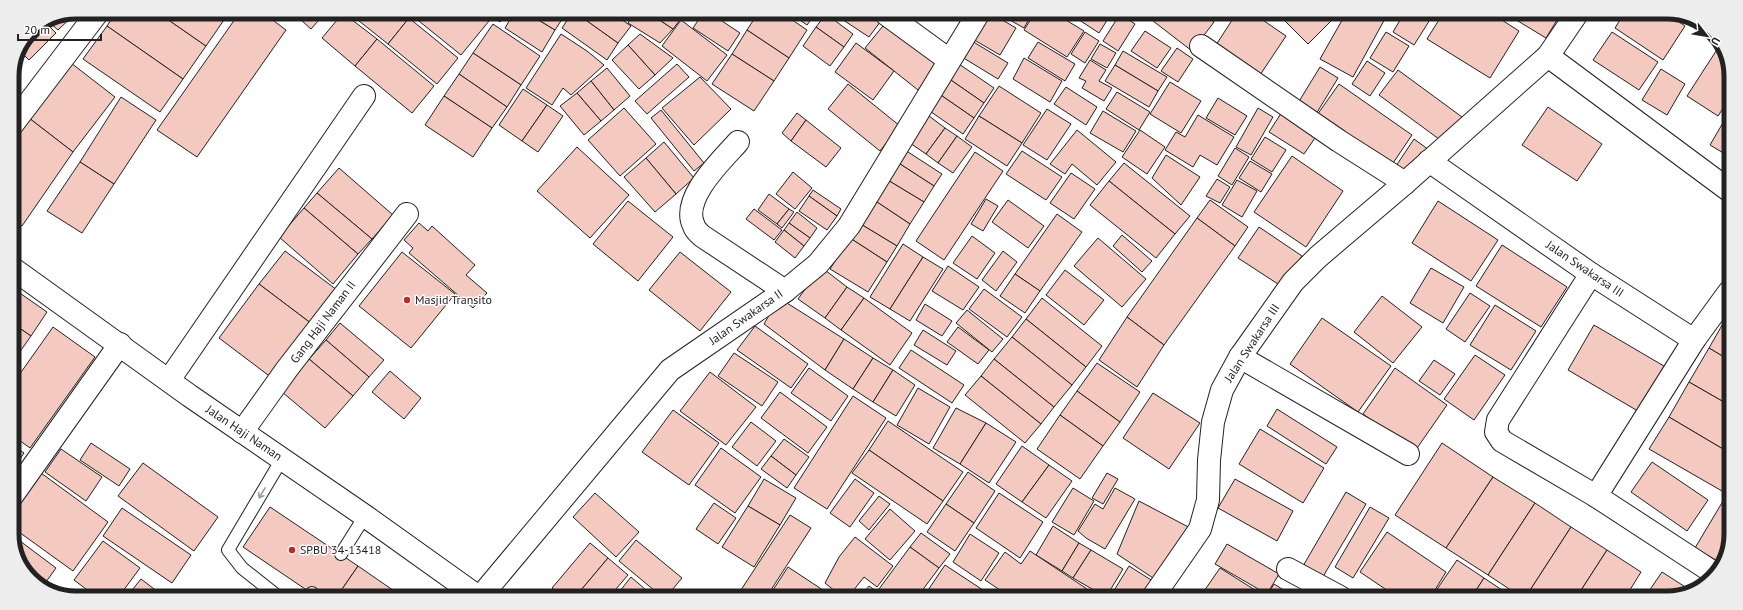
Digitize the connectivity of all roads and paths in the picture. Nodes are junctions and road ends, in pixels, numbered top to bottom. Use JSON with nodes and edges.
{"nodes":[{"id":1,"x":93,"y":19,"type":"edge"},
{"id":2,"x":893,"y":19,"type":"edge"},
{"id":3,"x":975,"y":19,"type":"edge"},
{"id":4,"x":1573,"y":19,"type":"edge"},
{"id":5,"x":1200,"y":46,"type":"dead end"},
{"id":6,"x":1548,"y":56,"type":"junction"},
{"id":7,"x":949,"y":60,"type":"junction"},
{"id":8,"x":364,"y":96,"type":"dead end"},
{"id":9,"x":19,"y":116,"type":"edge"},
{"id":10,"x":738,"y":142,"type":"dead end"},
{"id":11,"x":1429,"y":162,"type":"junction"},
{"id":12,"x":1405,"y":183,"type":"junction"},
{"id":13,"x":1724,"y":188,"type":"edge"},
{"id":14,"x":407,"y":214,"type":"dead end"},
{"id":15,"x":19,"y":273,"type":"edge"},
{"id":16,"x":1591,"y":274,"type":"junction"},
{"id":17,"x":785,"y":291,"type":"junction"},
{"id":18,"x":1724,"y":299,"type":"edge"},
{"id":19,"x":1694,"y":340,"type":"junction"},
{"id":20,"x":120,"y":344,"type":"junction"},
{"id":21,"x":1240,"y":357,"type":"junction"},
{"id":22,"x":169,"y":380,"type":"junction"},
{"id":23,"x":242,"y":432,"type":"junction"},
{"id":24,"x":1408,"y":454,"type":"dead end"},
{"id":25,"x":282,"y":459,"type":"junction"},
{"id":26,"x":19,"y":486,"type":"edge"},
{"id":27,"x":1596,"y":496,"type":"junction"},
{"id":28,"x":366,"y":516,"type":"junction"},
{"id":29,"x":340,"y":554,"type":"dead end"},
{"id":30,"x":1288,"y":569,"type":"dead end"},
{"id":31,"x":1710,"y":571,"type":"edge"},
{"id":32,"x":271,"y":591,"type":"edge"},
{"id":33,"x":470,"y":591,"type":"edge"},
{"id":34,"x":485,"y":591,"type":"edge"},
{"id":35,"x":1157,"y":591,"type":"edge"},
{"id":36,"x":1329,"y":591,"type":"edge"}],
"edges":[{"from":1,"to":9,"type":"street"},
{"from":2,"to":7,"type":"street"},
{"from":3,"to":7,"type":"street","name":"Jalan Swakarsa II"},
{"from":4,"to":6,"type":"street","name":"Jalan Swakarsa III"},
{"from":5,"to":12,"type":"street"},
{"from":6,"to":11,"type":"street","name":"Jalan Swakarsa III"},
{"from":6,"to":13,"type":"street"},
{"from":7,"to":17,"type":"street","name":"Jalan Swakarsa II"},
{"from":8,"to":22,"type":"street"},
{"from":10,"to":17,"type":"street"},
{"from":11,"to":12,"type":"street","name":"Jalan Swakarsa III"},
{"from":11,"to":16,"type":"street","name":"Jalan Swakarsa III"},
{"from":12,"to":21,"type":"street","name":"Jalan Swakarsa III"},
{"from":14,"to":23,"type":"street","name":"Gang Haji Naman II"},
{"from":15,"to":20,"type":"street","name":"Jalan Haji Naman"},
{"from":16,"to":19,"type":"street","name":"Jalan Swakarsa III"},
{"from":16,"to":27,"type":"street"},
{"from":17,"to":34,"type":"street","name":"Jalan Swakarsa II"},
{"from":18,"to":19,"type":"street"},
{"from":19,"to":27,"type":"street"},
{"from":20,"to":22,"type":"street","name":"Jalan Haji Naman"},
{"from":20,"to":26,"type":"street"},
{"from":21,"to":24,"type":"street"},
{"from":21,"to":35,"type":"street","name":"Jalan Swakarsa III"},
{"from":22,"to":23,"type":"street","name":"Jalan Haji Naman"},
{"from":23,"to":25,"type":"street","name":"Jalan Haji Naman"},
{"from":25,"to":28,"type":"street","name":"Jalan Haji Naman"},
{"from":25,"to":32,"type":"lane","one_way":true},
{"from":27,"to":31,"type":"street"},
{"from":28,"to":29,"type":"lane"},
{"from":28,"to":33,"type":"street","name":"Jalan Haji Naman"},
{"from":30,"to":36,"type":"street"}]}
